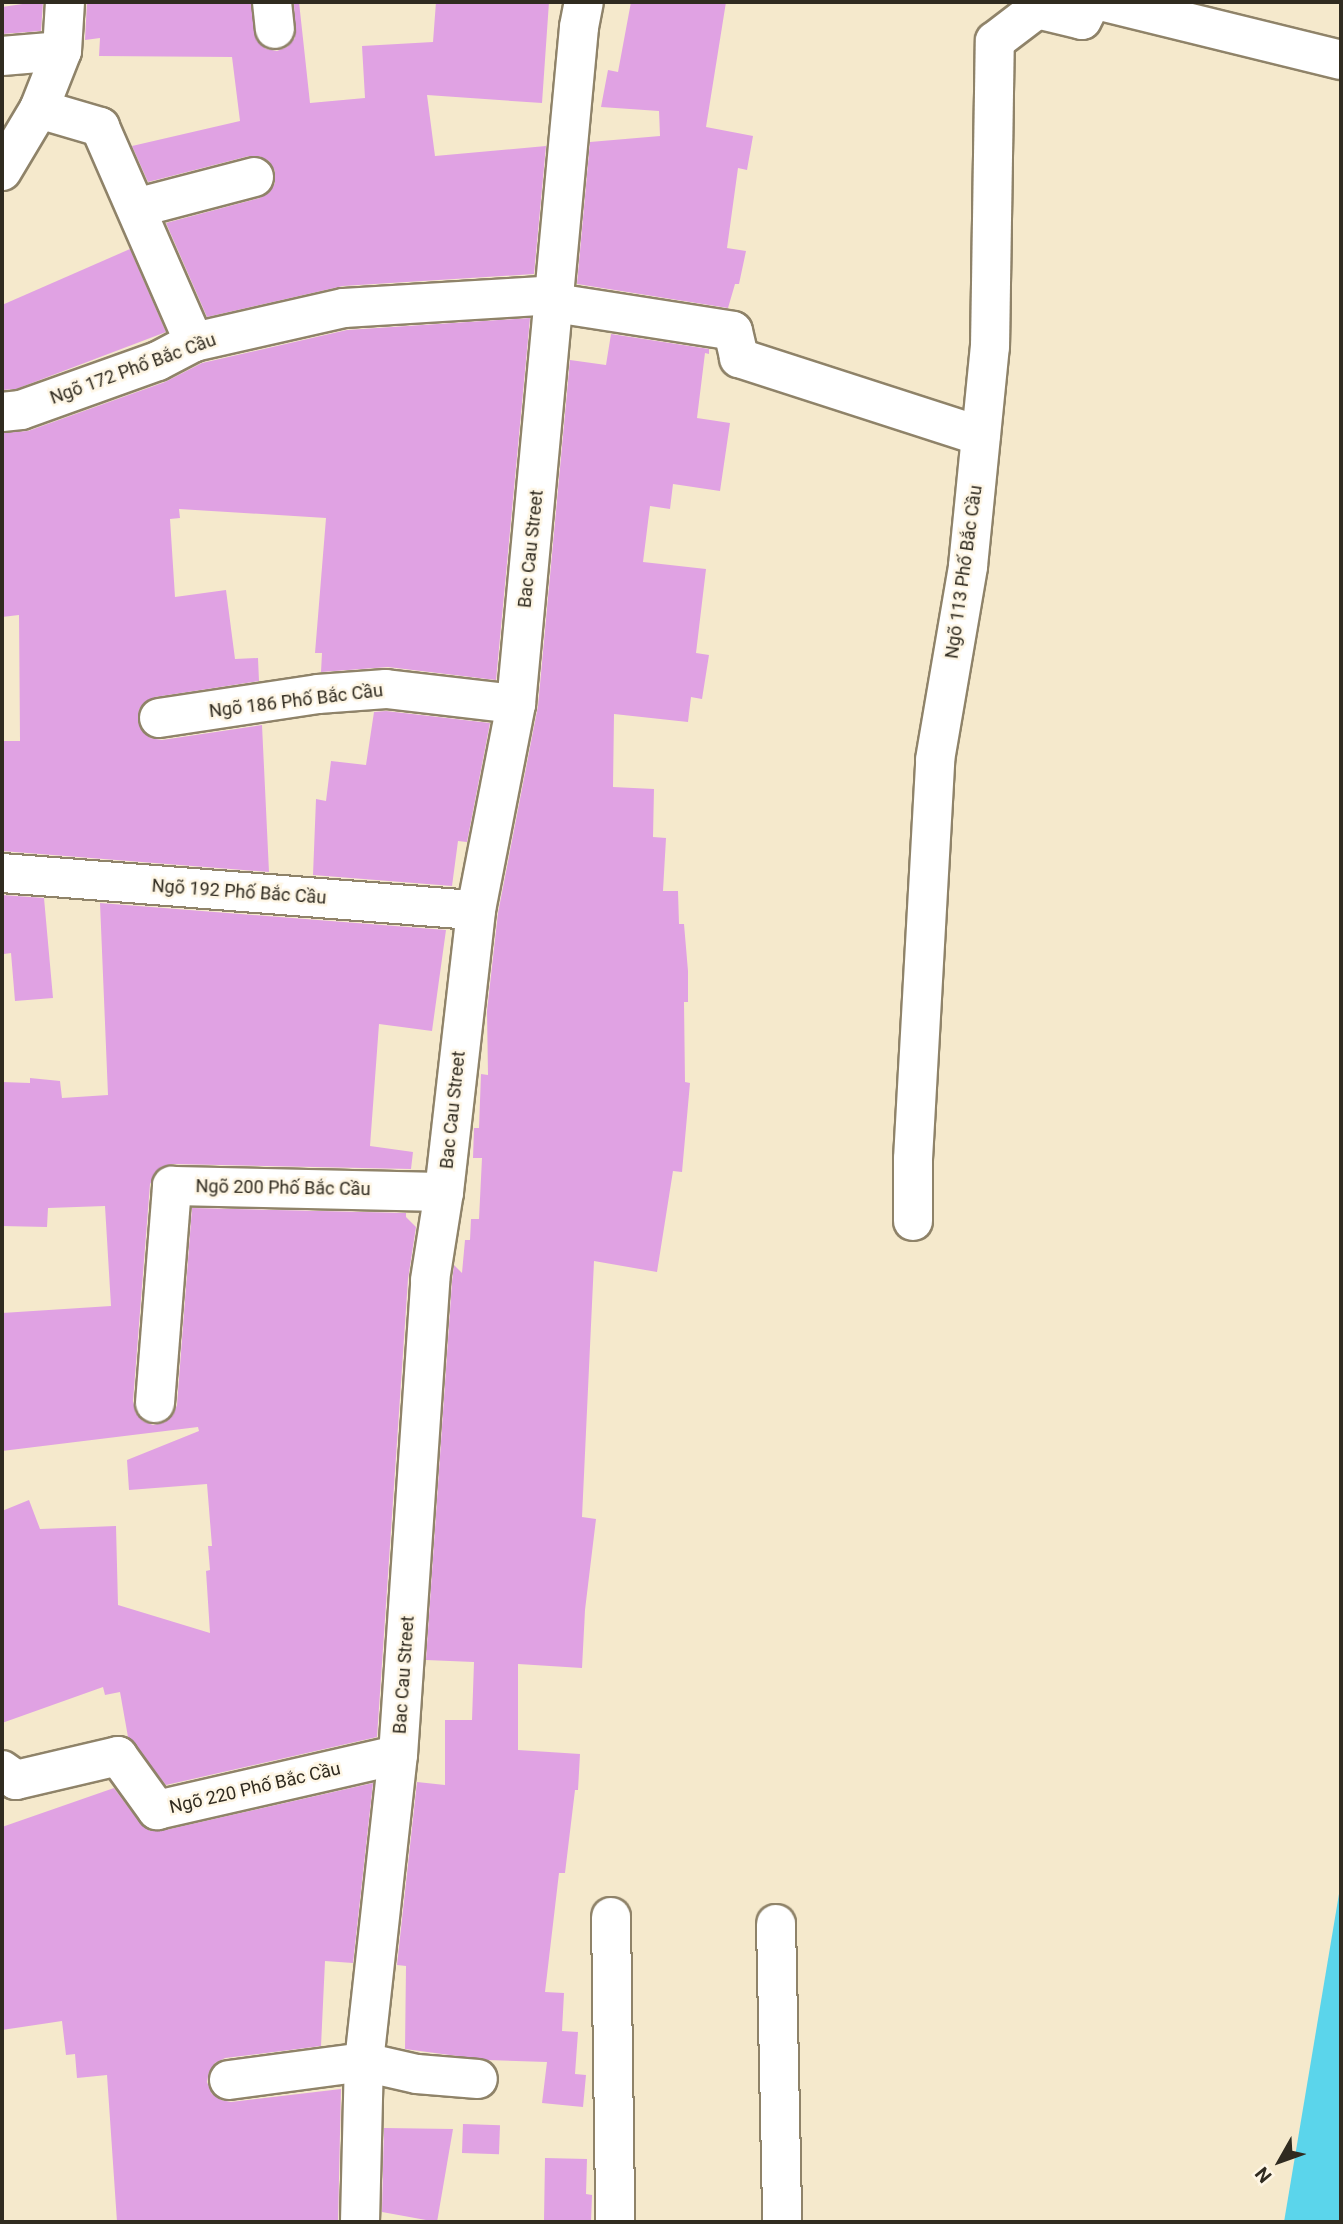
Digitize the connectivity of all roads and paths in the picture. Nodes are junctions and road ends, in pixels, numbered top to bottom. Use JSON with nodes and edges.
{"nodes":[{"id":1,"x":65,"y":2,"type":"edge"},
{"id":2,"x":584,"y":2,"type":"edge"},
{"id":3,"x":1091,"y":2,"type":"edge"},
{"id":4,"x":1105,"y":2,"type":"edge"},
{"id":5,"x":62,"y":51,"type":"junction"},
{"id":6,"x":2,"y":56,"type":"edge"},
{"id":7,"x":1341,"y":60,"type":"edge"},
{"id":8,"x":39,"y":109,"type":"junction"},
{"id":9,"x":2,"y":171,"type":"edge"},
{"id":10,"x":254,"y":177,"type":"dead end"},
{"id":11,"x":136,"y":208,"type":"junction"},
{"id":12,"x":555,"y":299,"type":"junction"},
{"id":13,"x":194,"y":342,"type":"junction"},
{"id":14,"x":2,"y":412,"type":"edge"},
{"id":15,"x":981,"y":436,"type":"junction"},
{"id":16,"x":516,"y":704,"type":"junction"},
{"id":17,"x":159,"y":718,"type":"dead end"},
{"id":18,"x":2,"y":873,"type":"edge"},
{"id":19,"x":475,"y":910,"type":"junction"},
{"id":20,"x":444,"y":1192,"type":"junction"},
{"id":21,"x":913,"y":1221,"type":"dead end"},
{"id":22,"x":155,"y":1403,"type":"dead end"},
{"id":23,"x":398,"y":1755,"type":"junction"},
{"id":24,"x":9,"y":1775,"type":"edge"},
{"id":25,"x":611,"y":1917,"type":"dead end"},
{"id":26,"x":776,"y":1924,"type":"dead end"},
{"id":27,"x":364,"y":2062,"type":"junction"},
{"id":28,"x":229,"y":2080,"type":"dead end"},
{"id":29,"x":478,"y":2080,"type":"dead end"},
{"id":30,"x":360,"y":2222,"type":"edge"},
{"id":31,"x":615,"y":2222,"type":"edge"},
{"id":32,"x":782,"y":2222,"type":"edge"}],
"edges":[{"from":1,"to":5,"type":"street"},
{"from":2,"to":12,"type":"street","name":"Bac Cau Street"},
{"from":3,"to":15,"type":"street","name":"Ngõ 113 Phố Bắc Cầu"},
{"from":4,"to":7,"type":"street"},
{"from":5,"to":6,"type":"street"},
{"from":5,"to":8,"type":"street"},
{"from":8,"to":9,"type":"street"},
{"from":8,"to":11,"type":"street"},
{"from":10,"to":11,"type":"street"},
{"from":11,"to":13,"type":"street"},
{"from":12,"to":13,"type":"street","name":"Ngõ 172 Phố Bắc Cầu"},
{"from":12,"to":15,"type":"street","name":"Ngõ 172 Phố Bắc Cầu"},
{"from":12,"to":16,"type":"street","name":"Bac Cau Street"},
{"from":13,"to":14,"type":"street","name":"Ngõ 172 Phố Bắc Cầu"},
{"from":15,"to":21,"type":"street","name":"Ngõ 113 Phố Bắc Cầu"},
{"from":16,"to":17,"type":"street","name":"Ngõ 186 Phố Bắc Cầu"},
{"from":16,"to":19,"type":"street","name":"Bac Cau Street"},
{"from":18,"to":19,"type":"street","name":"Ngõ 192 Phố Bắc Cầu"},
{"from":19,"to":20,"type":"street","name":"Bac Cau Street"},
{"from":20,"to":22,"type":"street","name":"Ngõ 200 Phố Bắc Cầu"},
{"from":20,"to":23,"type":"street","name":"Bac Cau Street"},
{"from":23,"to":24,"type":"street","name":"Ngõ 220 Phố Bắc Cầu"},
{"from":23,"to":27,"type":"street","name":"Bac Cau Street"},
{"from":25,"to":31,"type":"street"},
{"from":26,"to":32,"type":"street"},
{"from":27,"to":28,"type":"street"},
{"from":27,"to":29,"type":"street"},
{"from":27,"to":30,"type":"street","name":"Bac Cau Street"}]}
